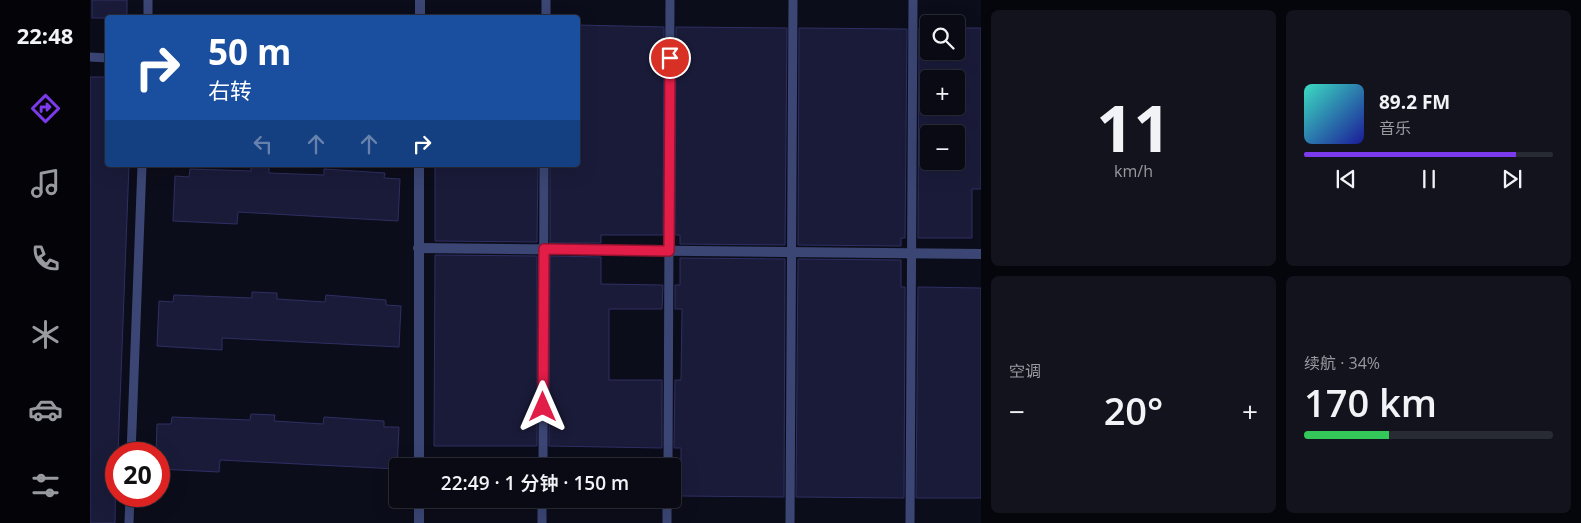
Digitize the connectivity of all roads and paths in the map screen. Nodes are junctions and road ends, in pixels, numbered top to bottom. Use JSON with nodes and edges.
{"nodes":[{"id":1,"x":148,"y":0,"type":"edge"},
{"id":2,"x":420,"y":0,"type":"edge"},
{"id":3,"x":546,"y":0,"type":"edge"},
{"id":4,"x":670,"y":0,"type":"edge"},
{"id":5,"x":793,"y":0,"type":"edge"},
{"id":6,"x":913,"y":0,"type":"edge"},
{"id":7,"x":148,"y":15,"type":"edge"},
{"id":8,"x":420,"y":15,"type":"edge"},
{"id":9,"x":546,"y":15,"type":"edge"},
{"id":10,"x":90,"y":57,"type":"edge"},
{"id":11,"x":105,"y":58,"type":"edge"},
{"id":12,"x":142,"y":167,"type":"edge"},
{"id":13,"x":419,"y":167,"type":"edge"},
{"id":14,"x":544,"y":167,"type":"edge"},
{"id":15,"x":418,"y":248,"type":"junction"},
{"id":16,"x":544,"y":249,"type":"junction"},
{"id":17,"x":669,"y":251,"type":"junction"},
{"id":18,"x":792,"y":252,"type":"junction"},
{"id":19,"x":912,"y":253,"type":"junction"},
{"id":20,"x":981,"y":254,"type":"edge"},
{"id":21,"x":131,"y":442,"type":"edge"},
{"id":22,"x":418,"y":458,"type":"edge"},
{"id":23,"x":542,"y":458,"type":"edge"},
{"id":24,"x":668,"y":458,"type":"edge"},
{"id":25,"x":130,"y":507,"type":"edge"},
{"id":26,"x":419,"y":508,"type":"edge"},
{"id":27,"x":542,"y":508,"type":"edge"},
{"id":28,"x":667,"y":508,"type":"edge"},
{"id":29,"x":129,"y":523,"type":"edge"},
{"id":30,"x":419,"y":523,"type":"edge"},
{"id":31,"x":542,"y":523,"type":"edge"},
{"id":32,"x":667,"y":523,"type":"edge"},
{"id":33,"x":790,"y":523,"type":"edge"},
{"id":34,"x":910,"y":523,"type":"edge"}],
"edges":[{"from":1,"to":7,"type":"lane"},
{"from":2,"to":8,"type":"street"},
{"from":3,"to":9,"type":"lane"},
{"from":4,"to":17,"type":"lane"},
{"from":5,"to":18,"type":"lane"},
{"from":6,"to":19,"type":"lane"},
{"from":10,"to":11,"type":"lane"},
{"from":12,"to":21,"type":"lane"},
{"from":13,"to":15,"type":"street"},
{"from":14,"to":16,"type":"lane"},
{"from":15,"to":16,"type":"street"},
{"from":15,"to":22,"type":"street"},
{"from":16,"to":17,"type":"street"},
{"from":16,"to":23,"type":"lane"},
{"from":17,"to":18,"type":"street"},
{"from":17,"to":24,"type":"lane"},
{"from":18,"to":19,"type":"street"},
{"from":18,"to":33,"type":"lane"},
{"from":19,"to":20,"type":"street"},
{"from":19,"to":34,"type":"lane"},
{"from":25,"to":29,"type":"lane"},
{"from":26,"to":30,"type":"street"},
{"from":27,"to":31,"type":"lane"},
{"from":28,"to":32,"type":"lane"}]}
